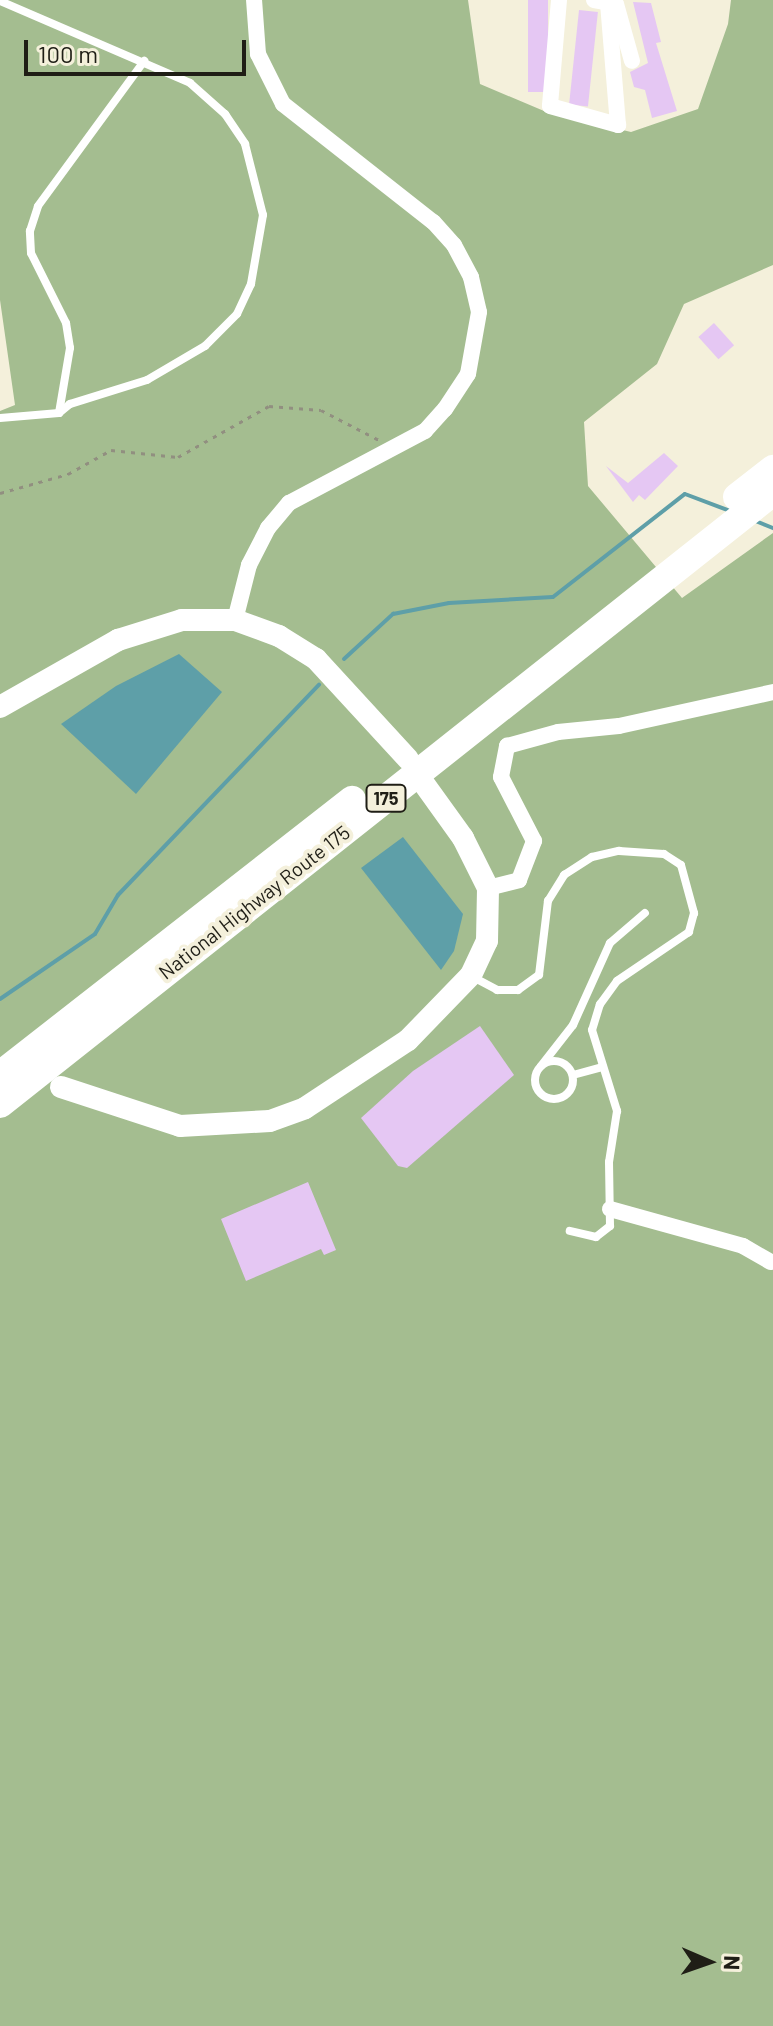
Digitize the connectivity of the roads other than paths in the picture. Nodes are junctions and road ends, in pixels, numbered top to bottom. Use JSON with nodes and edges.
{"nodes":[{"id":1,"x":254,"y":0,"type":"edge"},
{"id":2,"x":559,"y":0,"type":"edge"},
{"id":3,"x":0,"y":1,"type":"edge"},
{"id":4,"x":601,"y":1,"type":"edge"},
{"id":5,"x":144,"y":61,"type":"junction"},
{"id":6,"x":632,"y":61,"type":"dead end"},
{"id":7,"x":59,"y":413,"type":"junction"},
{"id":8,"x":0,"y":418,"type":"edge"},
{"id":9,"x":773,"y":469,"type":"edge"},
{"id":10,"x":773,"y":492,"type":"edge"},
{"id":11,"x":773,"y":503,"type":"edge"},
{"id":12,"x":730,"y":527,"type":"junction"},
{"id":13,"x":235,"y":620,"type":"junction"},
{"id":14,"x":773,"y":692,"type":"edge"},
{"id":15,"x":0,"y":707,"type":"edge"},
{"id":16,"x":412,"y":766,"type":"junction"},
{"id":17,"x":488,"y":888,"type":"junction"},
{"id":18,"x":645,"y":913,"type":"dead end"},
{"id":19,"x":471,"y":975,"type":"junction"},
{"id":20,"x":541,"y":1066,"type":"junction"},
{"id":21,"x":602,"y":1067,"type":"junction"},
{"id":22,"x":0,"y":1075,"type":"edge"},
{"id":23,"x":573,"y":1075,"type":"junction"},
{"id":24,"x":61,"y":1087,"type":"dead end"},
{"id":25,"x":0,"y":1104,"type":"edge"},
{"id":26,"x":610,"y":1209,"type":"junction"},
{"id":27,"x":570,"y":1231,"type":"dead end"},
{"id":28,"x":771,"y":1262,"type":"dead end"}],
"edges":[{"from":1,"to":13,"type":"street"},
{"from":2,"to":4,"type":"street"},
{"from":3,"to":5,"type":"lane"},
{"from":4,"to":6,"type":"street"},
{"from":5,"to":7,"type":"lane"},
{"from":5,"to":7,"type":"lane"},
{"from":7,"to":8,"type":"lane"},
{"from":9,"to":16,"type":"highway","name":"National Highway Route 175","number":"175"},
{"from":10,"to":12,"type":"highway","name":"National Highway Route 175","number":"175"},
{"from":11,"to":12,"type":"highway"},
{"from":12,"to":16,"type":"highway","name":"National Highway Route 175","number":"175"},
{"from":13,"to":15,"type":"street"},
{"from":13,"to":16,"type":"street"},
{"from":14,"to":17,"type":"street"},
{"from":16,"to":17,"type":"street"},
{"from":16,"to":22,"type":"highway","name":"National Highway Route 175","number":"175"},
{"from":16,"to":25,"type":"highway","name":"National Highway Route 175","number":"175"},
{"from":17,"to":19,"type":"street"},
{"from":18,"to":20,"type":"lane"},
{"from":19,"to":21,"type":"lane"},
{"from":19,"to":24,"type":"street"},
{"from":20,"to":23,"type":"lane"},
{"from":20,"to":23,"type":"lane"},
{"from":21,"to":23,"type":"lane"},
{"from":21,"to":26,"type":"lane"},
{"from":26,"to":27,"type":"lane"},
{"from":26,"to":28,"type":"street"}]}
